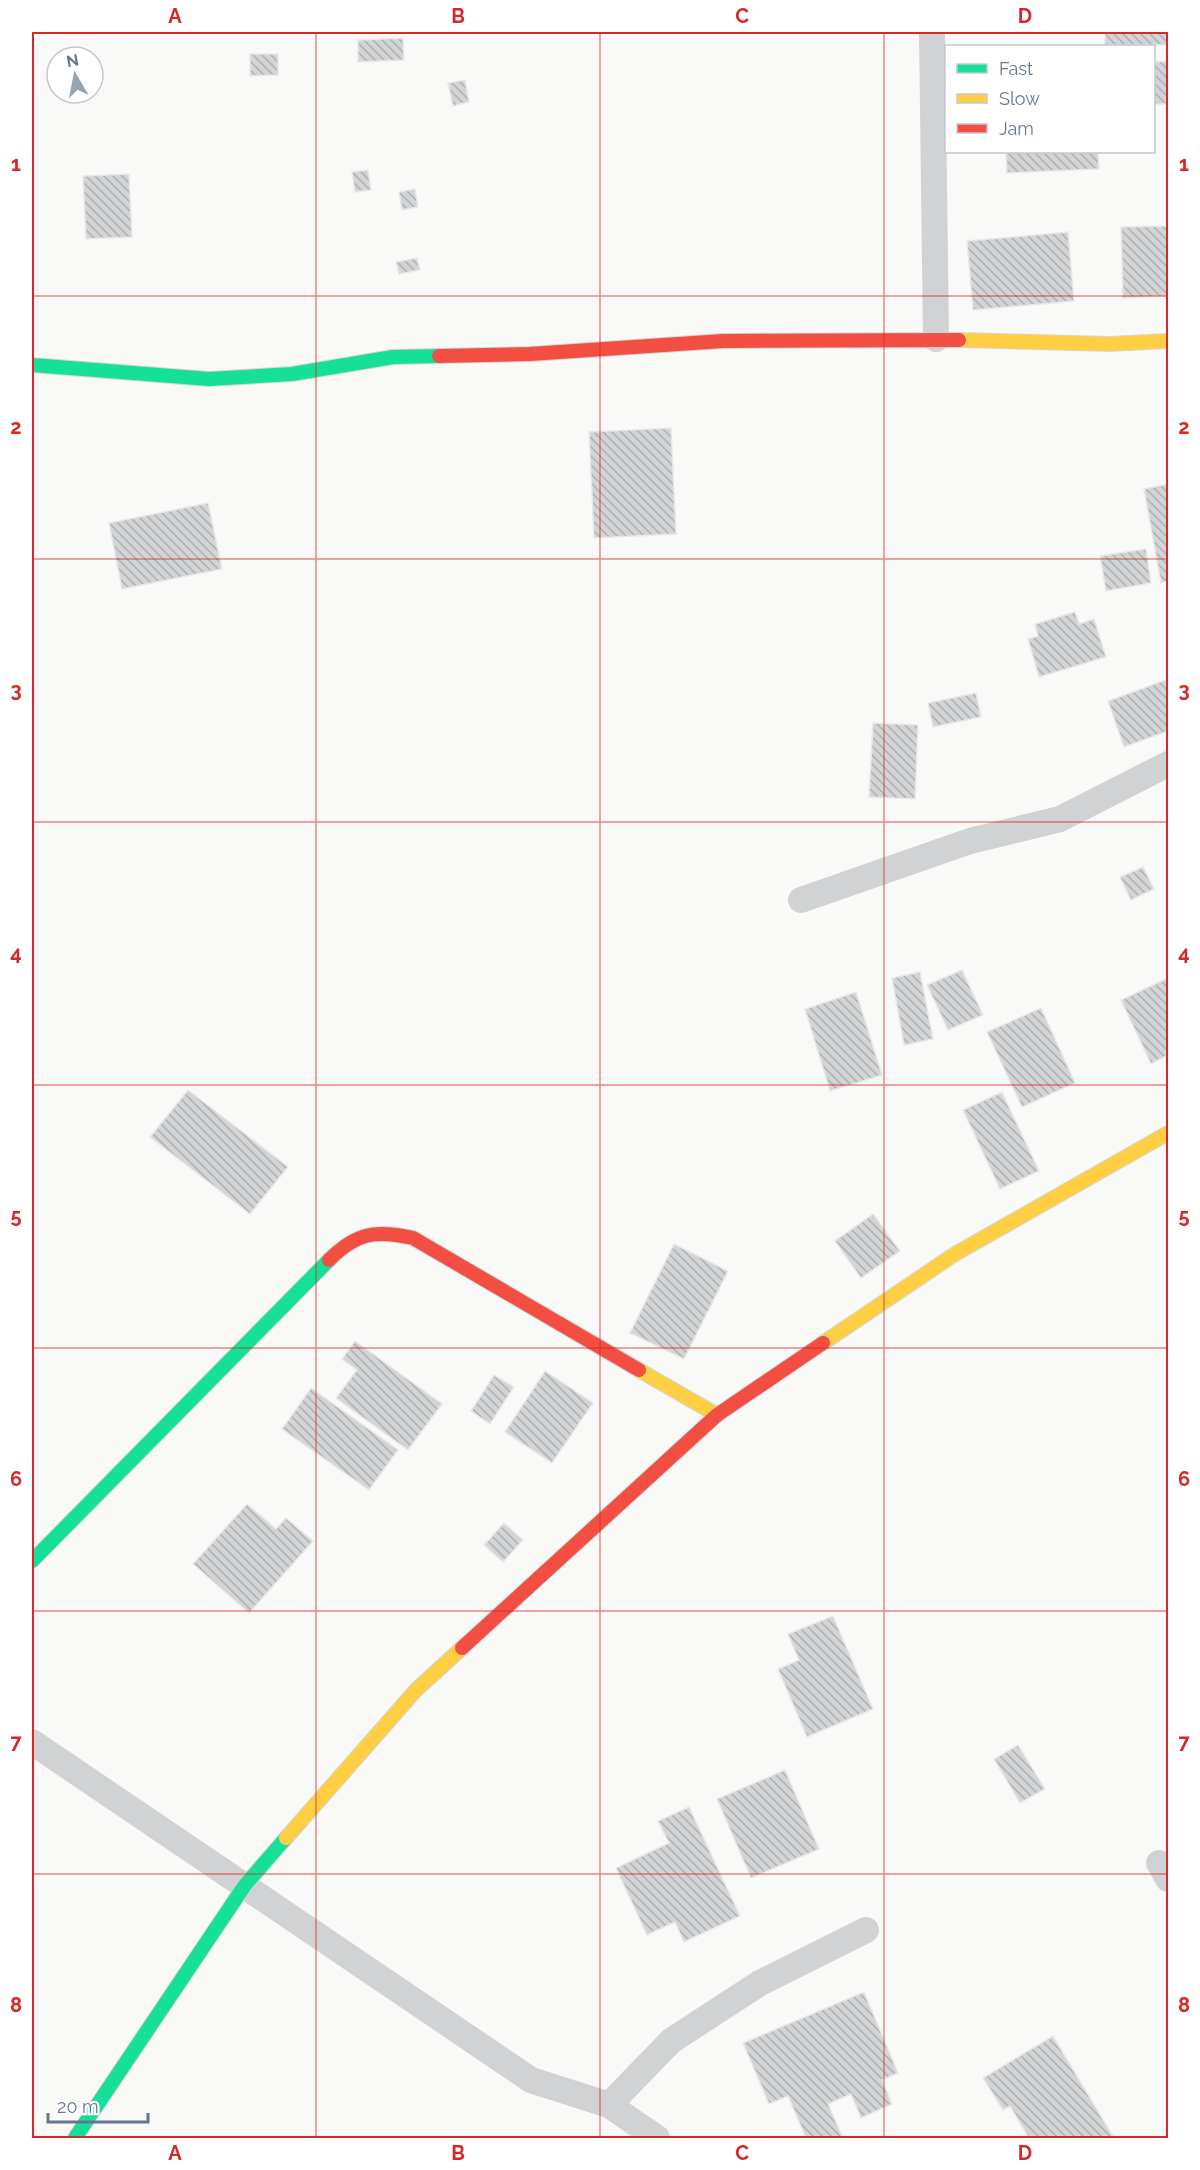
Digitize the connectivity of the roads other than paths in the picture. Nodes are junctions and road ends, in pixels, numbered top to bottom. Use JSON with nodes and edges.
{"nodes":[{"id":1,"x":932,"y":32,"type":"edge"},
{"id":2,"x":936,"y":339,"type":"junction"},
{"id":3,"x":1168,"y":341,"type":"edge"},
{"id":4,"x":32,"y":365,"type":"edge"},
{"id":5,"x":1168,"y":764,"type":"edge"},
{"id":6,"x":801,"y":900,"type":"dead end"},
{"id":7,"x":1168,"y":1133,"type":"edge"},
{"id":8,"x":717,"y":1415,"type":"junction"},
{"id":9,"x":32,"y":1561,"type":"edge"},
{"id":10,"x":32,"y":1742,"type":"edge"},
{"id":11,"x":245,"y":1885,"type":"junction"},
{"id":12,"x":866,"y":1930,"type":"dead end"},
{"id":13,"x":609,"y":2105,"type":"junction"},
{"id":14,"x":75,"y":2139,"type":"edge"},
{"id":15,"x":657,"y":2139,"type":"edge"}],
"edges":[{"from":1,"to":2,"type":"street"},
{"from":2,"to":3,"type":"street"},
{"from":2,"to":4,"type":"street"},
{"from":5,"to":6,"type":"street"},
{"from":7,"to":8,"type":"street"},
{"from":8,"to":9,"type":"street"},
{"from":8,"to":11,"type":"street"},
{"from":10,"to":11,"type":"street"},
{"from":11,"to":13,"type":"street"},
{"from":11,"to":14,"type":"street"},
{"from":12,"to":13,"type":"street"},
{"from":13,"to":15,"type":"street"}]}
